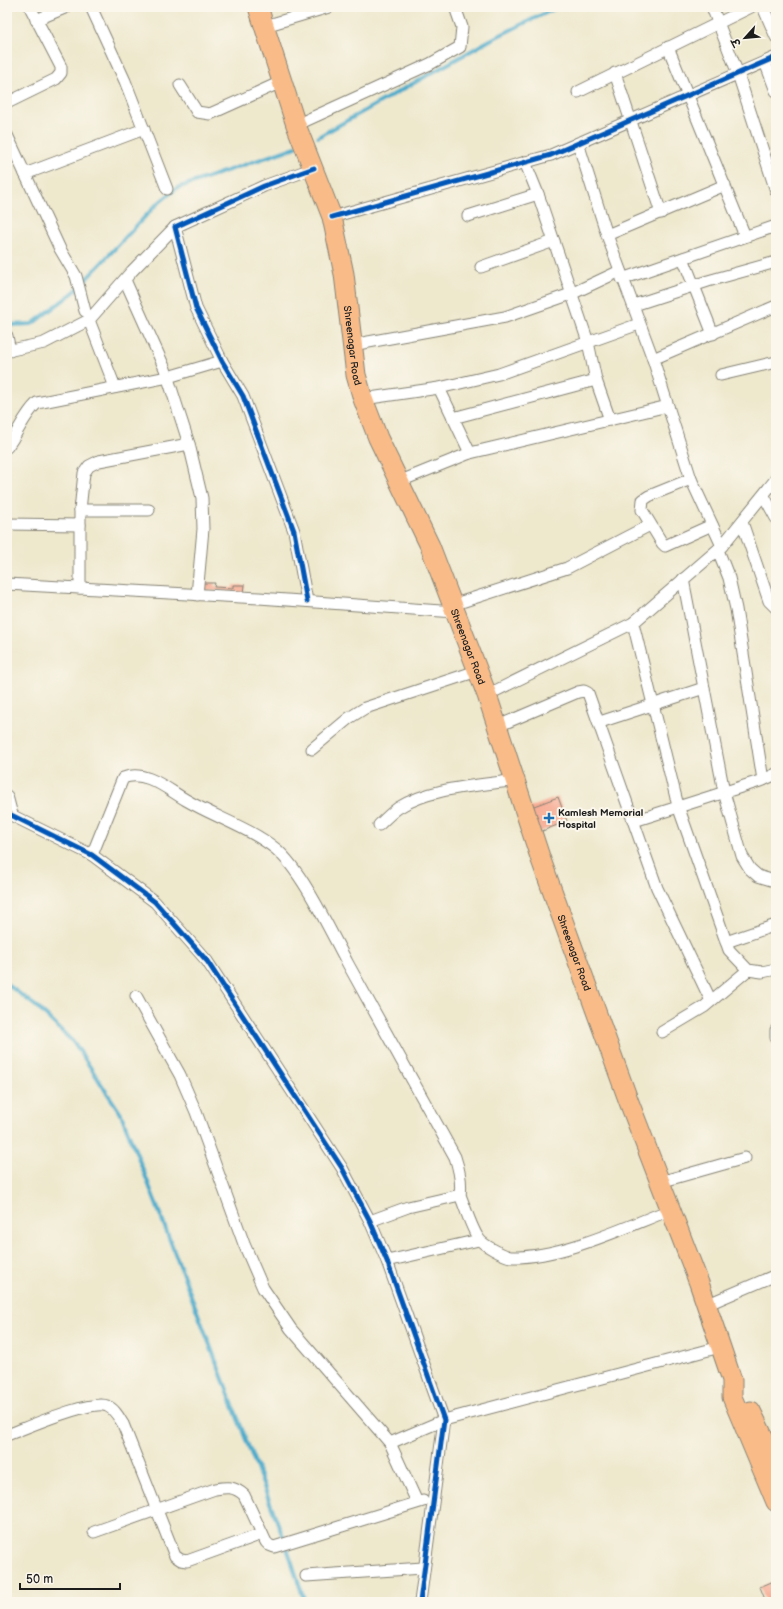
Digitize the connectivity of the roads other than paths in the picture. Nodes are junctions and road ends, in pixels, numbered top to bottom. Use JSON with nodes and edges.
{"nodes":[{"id":1,"x":30,"y":7,"type":"edge"},
{"id":2,"x":67,"y":7,"type":"edge"},
{"id":3,"x":91,"y":7,"type":"edge"},
{"id":4,"x":258,"y":7,"type":"edge"},
{"id":5,"x":329,"y":7,"type":"edge"},
{"id":6,"x":455,"y":7,"type":"edge"},
{"id":7,"x":712,"y":7,"type":"edge"},
{"id":8,"x":752,"y":7,"type":"edge"},
{"id":9,"x":763,"y":7,"type":"edge"},
{"id":10,"x":36,"y":20,"type":"junction"},
{"id":11,"x":718,"y":23,"type":"junction"},
{"id":12,"x":265,"y":26,"type":"junction"},
{"id":13,"x":776,"y":38,"type":"edge"},
{"id":14,"x":668,"y":48,"type":"junction"},
{"id":15,"x":776,"y":57,"type":"edge"},
{"id":16,"x":765,"y":62,"type":"junction"},
{"id":17,"x":615,"y":73,"type":"junction"},
{"id":18,"x":738,"y":74,"type":"junction"},
{"id":19,"x":282,"y":82,"type":"junction"},
{"id":20,"x":180,"y":85,"type":"dead end"},
{"id":21,"x":776,"y":91,"type":"edge"},
{"id":22,"x":578,"y":92,"type":"dead end"},
{"id":23,"x":687,"y":97,"type":"junction"},
{"id":24,"x":7,"y":103,"type":"edge"},
{"id":25,"x":631,"y":121,"type":"junction"},
{"id":26,"x":296,"y":125,"type":"junction"},
{"id":27,"x":144,"y":129,"type":"junction"},
{"id":28,"x":7,"y":134,"type":"edge"},
{"id":29,"x":578,"y":143,"type":"junction"},
{"id":30,"x":525,"y":162,"type":"junction"},
{"id":31,"x":314,"y":168,"type":"junction"},
{"id":32,"x":25,"y":174,"type":"junction"},
{"id":33,"x":725,"y":185,"type":"junction"},
{"id":34,"x":167,"y":189,"type":"dead end"},
{"id":35,"x":776,"y":191,"type":"edge"},
{"id":36,"x":538,"y":194,"type":"junction"},
{"id":37,"x":661,"y":213,"type":"junction"},
{"id":38,"x":468,"y":216,"type":"dead end"},
{"id":39,"x":332,"y":217,"type":"junction"},
{"id":40,"x":776,"y":226,"type":"edge"},
{"id":41,"x":175,"y":227,"type":"junction"},
{"id":42,"x":607,"y":235,"type":"junction"},
{"id":43,"x":744,"y":236,"type":"junction"},
{"id":44,"x":554,"y":241,"type":"junction"},
{"id":45,"x":683,"y":258,"type":"junction"},
{"id":46,"x":776,"y":262,"type":"edge"},
{"id":47,"x":481,"y":267,"type":"dead end"},
{"id":48,"x":621,"y":275,"type":"junction"},
{"id":49,"x":125,"y":280,"type":"junction"},
{"id":50,"x":694,"y":286,"type":"junction"},
{"id":51,"x":571,"y":294,"type":"junction"},
{"id":52,"x":634,"y":306,"type":"junction"},
{"id":53,"x":776,"y":306,"type":"edge"},
{"id":54,"x":87,"y":315,"type":"junction"},
{"id":55,"x":639,"y":324,"type":"junction"},
{"id":56,"x":713,"y":334,"type":"junction"},
{"id":57,"x":7,"y":336,"type":"edge"},
{"id":58,"x":588,"y":342,"type":"junction"},
{"id":59,"x":352,"y":345,"type":"junction"},
{"id":60,"x":8,"y":351,"type":"edge"},
{"id":61,"x":653,"y":359,"type":"junction"},
{"id":62,"x":222,"y":361,"type":"junction"},
{"id":63,"x":776,"y":362,"type":"edge"},
{"id":64,"x":720,"y":375,"type":"dead end"},
{"id":65,"x":168,"y":377,"type":"junction"},
{"id":66,"x":596,"y":380,"type":"junction"},
{"id":67,"x":115,"y":387,"type":"junction"},
{"id":68,"x":439,"y":388,"type":"junction"},
{"id":69,"x":363,"y":399,"type":"junction"},
{"id":70,"x":668,"y":406,"type":"junction"},
{"id":71,"x":453,"y":418,"type":"junction"},
{"id":72,"x":610,"y":420,"type":"junction"},
{"id":73,"x":189,"y":444,"type":"junction"},
{"id":74,"x":7,"y":447,"type":"edge"},
{"id":75,"x":470,"y":454,"type":"junction"},
{"id":76,"x":691,"y":479,"type":"junction"},
{"id":77,"x":776,"y":479,"type":"edge"},
{"id":78,"x":398,"y":482,"type":"junction"},
{"id":79,"x":764,"y":496,"type":"junction"},
{"id":80,"x":80,"y":510,"type":"junction"},
{"id":81,"x":149,"y":510,"type":"dead end"},
{"id":82,"x":776,"y":518,"type":"edge"},
{"id":83,"x":742,"y":522,"type":"junction"},
{"id":84,"x":7,"y":524,"type":"edge"},
{"id":85,"x":80,"y":525,"type":"junction"},
{"id":86,"x":650,"y":525,"type":"junction"},
{"id":87,"x":712,"y":525,"type":"junction"},
{"id":88,"x":720,"y":548,"type":"junction"},
{"id":89,"x":683,"y":579,"type":"junction"},
{"id":90,"x":7,"y":584,"type":"edge"},
{"id":91,"x":80,"y":588,"type":"junction"},
{"id":92,"x":197,"y":594,"type":"junction"},
{"id":93,"x":307,"y":601,"type":"junction"},
{"id":94,"x":454,"y":608,"type":"junction"},
{"id":95,"x":776,"y":608,"type":"edge"},
{"id":96,"x":633,"y":623,"type":"junction"},
{"id":97,"x":477,"y":671,"type":"junction"},
{"id":98,"x":704,"y":688,"type":"junction"},
{"id":99,"x":487,"y":695,"type":"junction"},
{"id":100,"x":653,"y":703,"type":"junction"},
{"id":101,"x":600,"y":722,"type":"junction"},
{"id":102,"x":498,"y":726,"type":"junction"},
{"id":103,"x":312,"y":748,"type":"dead end"},
{"id":104,"x":776,"y":774,"type":"edge"},
{"id":105,"x":516,"y":780,"type":"junction"},
{"id":106,"x":763,"y":780,"type":"junction"},
{"id":107,"x":724,"y":792,"type":"junction"},
{"id":108,"x":7,"y":796,"type":"edge"},
{"id":109,"x":678,"y":806,"type":"junction"},
{"id":110,"x":10,"y":814,"type":"edge"},
{"id":111,"x":634,"y":821,"type":"junction"},
{"id":112,"x":379,"y":825,"type":"dead end"},
{"id":113,"x":92,"y":856,"type":"junction"},
{"id":114,"x":776,"y":880,"type":"edge"},
{"id":115,"x":776,"y":925,"type":"edge"},
{"id":116,"x":726,"y":942,"type":"junction"},
{"id":117,"x":776,"y":969,"type":"edge"},
{"id":118,"x":748,"y":970,"type":"junction"},
{"id":119,"x":136,"y":996,"type":"dead end"},
{"id":120,"x":711,"y":1001,"type":"junction"},
{"id":121,"x":776,"y":1030,"type":"edge"},
{"id":122,"x":662,"y":1032,"type":"dead end"},
{"id":123,"x":776,"y":1038,"type":"edge"},
{"id":124,"x":745,"y":1158,"type":"dead end"},
{"id":125,"x":660,"y":1182,"type":"junction"},
{"id":126,"x":460,"y":1195,"type":"junction"},
{"id":127,"x":670,"y":1210,"type":"junction"},
{"id":128,"x":370,"y":1221,"type":"junction"},
{"id":129,"x":479,"y":1240,"type":"junction"},
{"id":130,"x":387,"y":1261,"type":"junction"},
{"id":131,"x":776,"y":1275,"type":"edge"},
{"id":132,"x":706,"y":1305,"type":"junction"},
{"id":133,"x":720,"y":1347,"type":"junction"},
{"id":134,"x":732,"y":1380,"type":"junction"},
{"id":135,"x":444,"y":1420,"type":"junction"},
{"id":136,"x":7,"y":1435,"type":"edge"},
{"id":137,"x":769,"y":1437,"type":"edge"},
{"id":138,"x":390,"y":1443,"type":"junction"},
{"id":139,"x":776,"y":1463,"type":"edge"},
{"id":140,"x":775,"y":1493,"type":"edge"},
{"id":141,"x":432,"y":1498,"type":"junction"},
{"id":142,"x":417,"y":1502,"type":"junction"},
{"id":143,"x":156,"y":1509,"type":"junction"},
{"id":144,"x":94,"y":1532,"type":"dead end"},
{"id":145,"x":262,"y":1534,"type":"junction"},
{"id":146,"x":424,"y":1568,"type":"junction"},
{"id":147,"x":306,"y":1576,"type":"dead end"},
{"id":148,"x":420,"y":1602,"type":"edge"}],
"edges":[{"from":1,"to":10,"type":"street"},
{"from":2,"to":10,"type":"street"},
{"from":3,"to":27,"type":"street"},
{"from":4,"to":12,"type":"highway","name":"Shreenagar Road"},
{"from":5,"to":12,"type":"street"},
{"from":6,"to":26,"type":"street"},
{"from":7,"to":11,"type":"street"},
{"from":8,"to":11,"type":"street"},
{"from":9,"to":13,"type":"street"},
{"from":10,"to":24,"type":"street"},
{"from":11,"to":14,"type":"street"},
{"from":11,"to":18,"type":"street"},
{"from":12,"to":19,"type":"highway","name":"Shreenagar Road"},
{"from":14,"to":17,"type":"street"},
{"from":14,"to":23,"type":"street"},
{"from":15,"to":16,"type":"street"},
{"from":16,"to":18,"type":"street"},
{"from":16,"to":21,"type":"street"},
{"from":17,"to":22,"type":"street"},
{"from":17,"to":25,"type":"street"},
{"from":18,"to":23,"type":"street"},
{"from":18,"to":35,"type":"street"},
{"from":19,"to":20,"type":"street"},
{"from":19,"to":26,"type":"highway","name":"Shreenagar Road"},
{"from":23,"to":25,"type":"street"},
{"from":23,"to":33,"type":"street"},
{"from":25,"to":29,"type":"street"},
{"from":25,"to":37,"type":"street"},
{"from":26,"to":31,"type":"highway","name":"Shreenagar Road"},
{"from":27,"to":32,"type":"street"},
{"from":27,"to":34,"type":"street"},
{"from":28,"to":32,"type":"street"},
{"from":29,"to":30,"type":"street"},
{"from":29,"to":42,"type":"street"},
{"from":30,"to":36,"type":"street"},
{"from":30,"to":39,"type":"street"},
{"from":31,"to":39,"type":"highway","name":"Shreenagar Road"},
{"from":31,"to":41,"type":"street"},
{"from":32,"to":54,"type":"street"},
{"from":33,"to":37,"type":"street"},
{"from":33,"to":43,"type":"street"},
{"from":36,"to":38,"type":"street"},
{"from":36,"to":44,"type":"street"},
{"from":37,"to":42,"type":"street"},
{"from":39,"to":59,"type":"highway","name":"Shreenagar Road"},
{"from":40,"to":43,"type":"street"},
{"from":41,"to":49,"type":"street"},
{"from":41,"to":62,"type":"street"},
{"from":42,"to":48,"type":"street"},
{"from":43,"to":45,"type":"street"},
{"from":44,"to":47,"type":"street"},
{"from":44,"to":51,"type":"street"},
{"from":45,"to":48,"type":"street"},
{"from":45,"to":50,"type":"street"},
{"from":46,"to":50,"type":"street"},
{"from":48,"to":51,"type":"street"},
{"from":48,"to":52,"type":"street"},
{"from":49,"to":54,"type":"street"},
{"from":49,"to":65,"type":"street"},
{"from":50,"to":52,"type":"street"},
{"from":50,"to":56,"type":"street"},
{"from":51,"to":58,"type":"street"},
{"from":51,"to":59,"type":"street"},
{"from":52,"to":55,"type":"street"},
{"from":53,"to":56,"type":"street"},
{"from":54,"to":60,"type":"street"},
{"from":54,"to":67,"type":"street"},
{"from":55,"to":58,"type":"street"},
{"from":55,"to":61,"type":"street"},
{"from":56,"to":61,"type":"street"},
{"from":57,"to":60,"type":"street"},
{"from":58,"to":66,"type":"street"},
{"from":58,"to":68,"type":"street"},
{"from":59,"to":69,"type":"highway","name":"Shreenagar Road"},
{"from":61,"to":70,"type":"street"},
{"from":62,"to":65,"type":"street"},
{"from":62,"to":93,"type":"street"},
{"from":63,"to":64,"type":"street"},
{"from":65,"to":67,"type":"street"},
{"from":65,"to":73,"type":"street"},
{"from":66,"to":71,"type":"street"},
{"from":66,"to":72,"type":"street"},
{"from":67,"to":74,"type":"street"},
{"from":68,"to":69,"type":"street"},
{"from":68,"to":71,"type":"street"},
{"from":69,"to":78,"type":"highway","name":"Shreenagar Road"},
{"from":70,"to":72,"type":"street"},
{"from":70,"to":76,"type":"street"},
{"from":71,"to":75,"type":"street"},
{"from":72,"to":75,"type":"street"},
{"from":73,"to":80,"type":"street"},
{"from":73,"to":92,"type":"street"},
{"from":75,"to":78,"type":"street"},
{"from":76,"to":86,"type":"street"},
{"from":76,"to":87,"type":"street"},
{"from":77,"to":79,"type":"street"},
{"from":78,"to":94,"type":"highway","name":"Shreenagar Road"},
{"from":79,"to":82,"type":"street"},
{"from":79,"to":83,"type":"street"},
{"from":80,"to":81,"type":"street"},
{"from":80,"to":85,"type":"street"},
{"from":83,"to":88,"type":"street"},
{"from":83,"to":95,"type":"street"},
{"from":84,"to":85,"type":"street"},
{"from":85,"to":91,"type":"street"},
{"from":86,"to":87,"type":"street"},
{"from":86,"to":94,"type":"street"},
{"from":87,"to":88,"type":"street"},
{"from":88,"to":89,"type":"street"},
{"from":88,"to":106,"type":"street"},
{"from":89,"to":96,"type":"street"},
{"from":89,"to":98,"type":"street"},
{"from":90,"to":91,"type":"street"},
{"from":91,"to":92,"type":"street"},
{"from":92,"to":93,"type":"street"},
{"from":93,"to":94,"type":"street"},
{"from":94,"to":97,"type":"highway","name":"Shreenagar Road"},
{"from":96,"to":99,"type":"street"},
{"from":96,"to":100,"type":"street"},
{"from":97,"to":99,"type":"highway","name":"Shreenagar Road"},
{"from":97,"to":103,"type":"street"},
{"from":98,"to":100,"type":"street"},
{"from":98,"to":107,"type":"street"},
{"from":99,"to":102,"type":"highway","name":"Shreenagar Road"},
{"from":100,"to":101,"type":"street"},
{"from":100,"to":109,"type":"street"},
{"from":101,"to":102,"type":"street"},
{"from":101,"to":111,"type":"street"},
{"from":102,"to":105,"type":"highway","name":"Shreenagar Road"},
{"from":104,"to":106,"type":"street"},
{"from":105,"to":112,"type":"street"},
{"from":105,"to":125,"type":"highway","name":"Shreenagar Road"},
{"from":106,"to":107,"type":"street"},
{"from":107,"to":109,"type":"street"},
{"from":107,"to":114,"type":"street"},
{"from":108,"to":110,"type":"street"},
{"from":109,"to":111,"type":"street"},
{"from":109,"to":116,"type":"street"},
{"from":110,"to":113,"type":"street"},
{"from":111,"to":120,"type":"street"},
{"from":113,"to":126,"type":"street"},
{"from":113,"to":128,"type":"street"},
{"from":115,"to":116,"type":"street"},
{"from":116,"to":118,"type":"street"},
{"from":117,"to":118,"type":"street"},
{"from":118,"to":120,"type":"street"},
{"from":119,"to":138,"type":"street"},
{"from":120,"to":122,"type":"street"},
{"from":121,"to":123,"type":"street"},
{"from":124,"to":125,"type":"street"},
{"from":125,"to":127,"type":"highway","name":"Shreenagar Road"},
{"from":126,"to":128,"type":"street"},
{"from":126,"to":129,"type":"street"},
{"from":127,"to":129,"type":"street"},
{"from":127,"to":132,"type":"highway","name":"Shreenagar Road"},
{"from":128,"to":130,"type":"street"},
{"from":129,"to":130,"type":"street"},
{"from":130,"to":135,"type":"street"},
{"from":131,"to":132,"type":"street"},
{"from":132,"to":133,"type":"highway","name":"Shreenagar Road"},
{"from":133,"to":134,"type":"highway","name":"Shreenagar Road"},
{"from":133,"to":135,"type":"street"},
{"from":134,"to":137,"type":"highway"},
{"from":134,"to":140,"type":"highway"},
{"from":135,"to":138,"type":"street"},
{"from":135,"to":141,"type":"street"},
{"from":136,"to":143,"type":"street"},
{"from":137,"to":139,"type":"highway"},
{"from":138,"to":142,"type":"street"},
{"from":141,"to":142,"type":"street"},
{"from":141,"to":146,"type":"street"},
{"from":142,"to":145,"type":"street"},
{"from":143,"to":144,"type":"street"},
{"from":143,"to":145,"type":"street"},
{"from":143,"to":145,"type":"street"},
{"from":146,"to":147,"type":"street"},
{"from":146,"to":148,"type":"street"}]}
